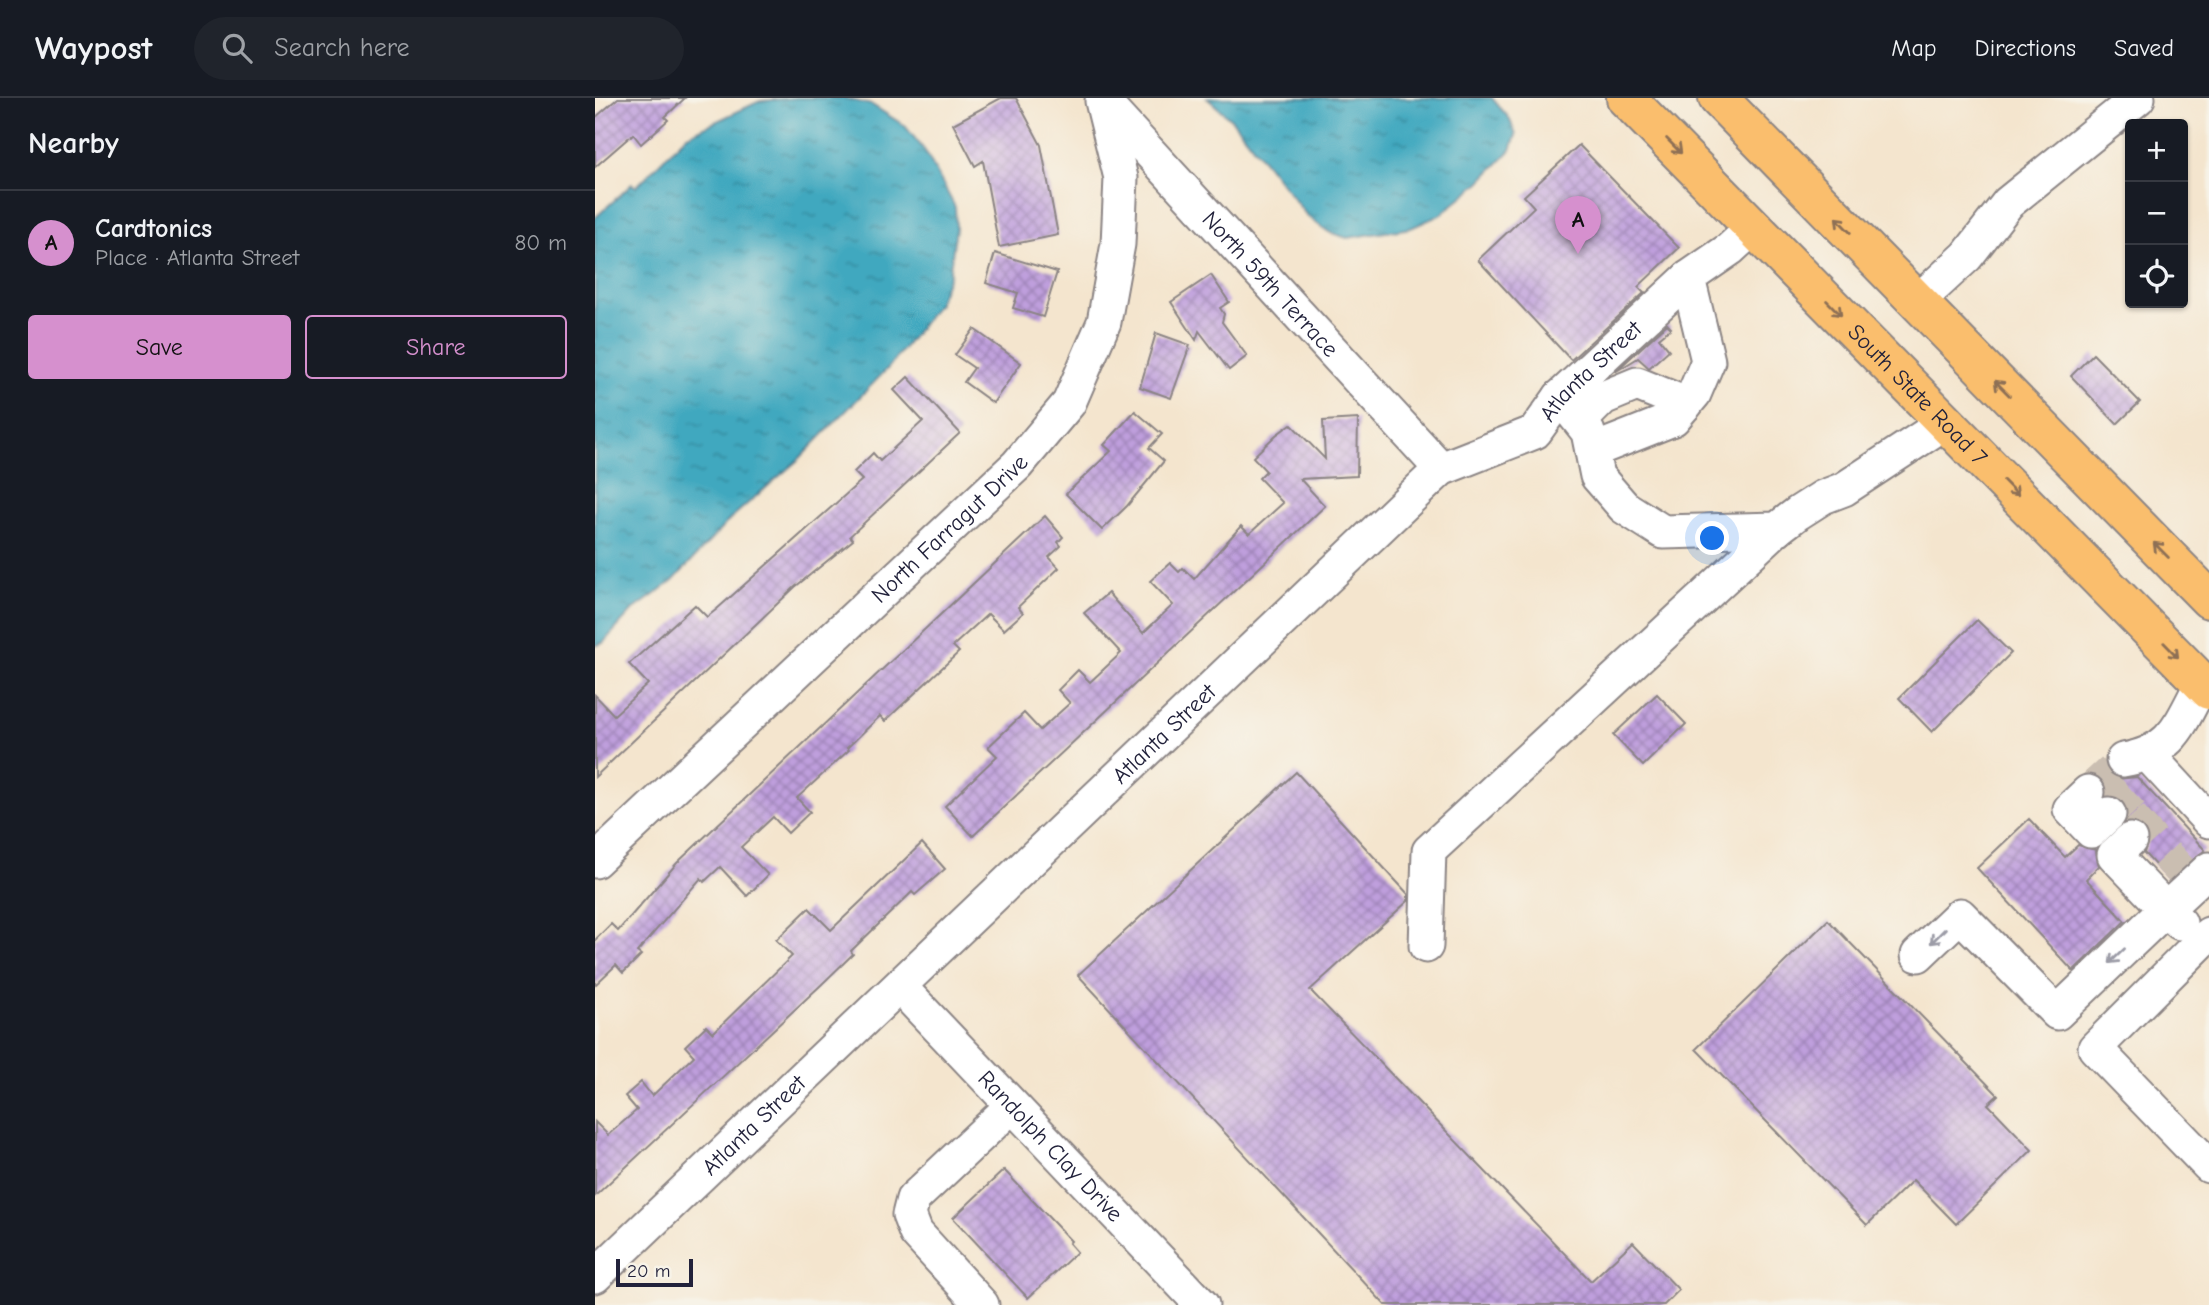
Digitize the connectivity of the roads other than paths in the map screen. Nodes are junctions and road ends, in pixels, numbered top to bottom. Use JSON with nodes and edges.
{"nodes":[{"id":1,"x":1626,"y":98,"type":"edge"},
{"id":2,"x":1718,"y":98,"type":"edge"},
{"id":3,"x":2138,"y":98,"type":"edge"},
{"id":4,"x":1101,"y":100,"type":"edge"},
{"id":5,"x":1754,"y":227,"type":"junction"},
{"id":6,"x":1688,"y":278,"type":"junction"},
{"id":7,"x":1917,"y":302,"type":"junction"},
{"id":8,"x":1686,"y":404,"type":"junction"},
{"id":9,"x":1946,"y":422,"type":"junction"},
{"id":10,"x":1577,"y":423,"type":"junction"},
{"id":11,"x":1441,"y":469,"type":"junction"},
{"id":12,"x":1777,"y":529,"type":"junction"},
{"id":13,"x":2209,"y":599,"type":"edge"},
{"id":14,"x":2205,"y":687,"type":"edge"},
{"id":15,"x":2195,"y":827,"type":"edge"},
{"id":16,"x":595,"y":861,"type":"edge"},
{"id":17,"x":2150,"y":876,"type":"junction"},
{"id":18,"x":2205,"y":938,"type":"edge"},
{"id":19,"x":1426,"y":946,"type":"dead end"},
{"id":20,"x":1918,"y":956,"type":"dead end"},
{"id":21,"x":899,"y":987,"type":"junction"},
{"id":22,"x":1012,"y":1107,"type":"junction"},
{"id":23,"x":2209,"y":1166,"type":"edge"},
{"id":24,"x":595,"y":1276,"type":"edge"},
{"id":25,"x":982,"y":1305,"type":"edge"},
{"id":26,"x":1202,"y":1305,"type":"edge"}],
"edges":[{"from":1,"to":5,"type":"main road","name":"South State Road 7","one_way":true},
{"from":7,"to":2,"type":"main road","one_way":true},
{"from":3,"to":7,"type":"street"},
{"from":4,"to":11,"type":"street","name":"North 59th Terrace"},
{"from":4,"to":16,"type":"street","name":"North Farragut Drive"},
{"from":5,"to":6,"type":"street","name":"Atlanta Street"},
{"from":5,"to":9,"type":"main road","name":"South State Road 7","one_way":true},
{"from":6,"to":8,"type":"street"},
{"from":6,"to":10,"type":"street","name":"Atlanta Street"},
{"from":13,"to":7,"type":"main road","one_way":true},
{"from":8,"to":10,"type":"street"},
{"from":8,"to":10,"type":"street"},
{"from":9,"to":12,"type":"street"},
{"from":9,"to":14,"type":"main road","name":"South State Road 7","one_way":true},
{"from":10,"to":11,"type":"street","name":"Atlanta Street"},
{"from":10,"to":12,"type":"street"},
{"from":11,"to":21,"type":"street","name":"Atlanta Street"},
{"from":12,"to":19,"type":"street"},
{"from":14,"to":15,"type":"street"},
{"from":15,"to":17,"type":"street"},
{"from":17,"to":18,"type":"street"},
{"from":17,"to":20,"type":"street","one_way":true},
{"from":18,"to":23,"type":"street"},
{"from":21,"to":22,"type":"street","name":"Randolph Clay Drive"},
{"from":21,"to":24,"type":"street","name":"Atlanta Street"},
{"from":22,"to":25,"type":"street"},
{"from":22,"to":26,"type":"street","name":"Randolph Clay Drive"}]}
